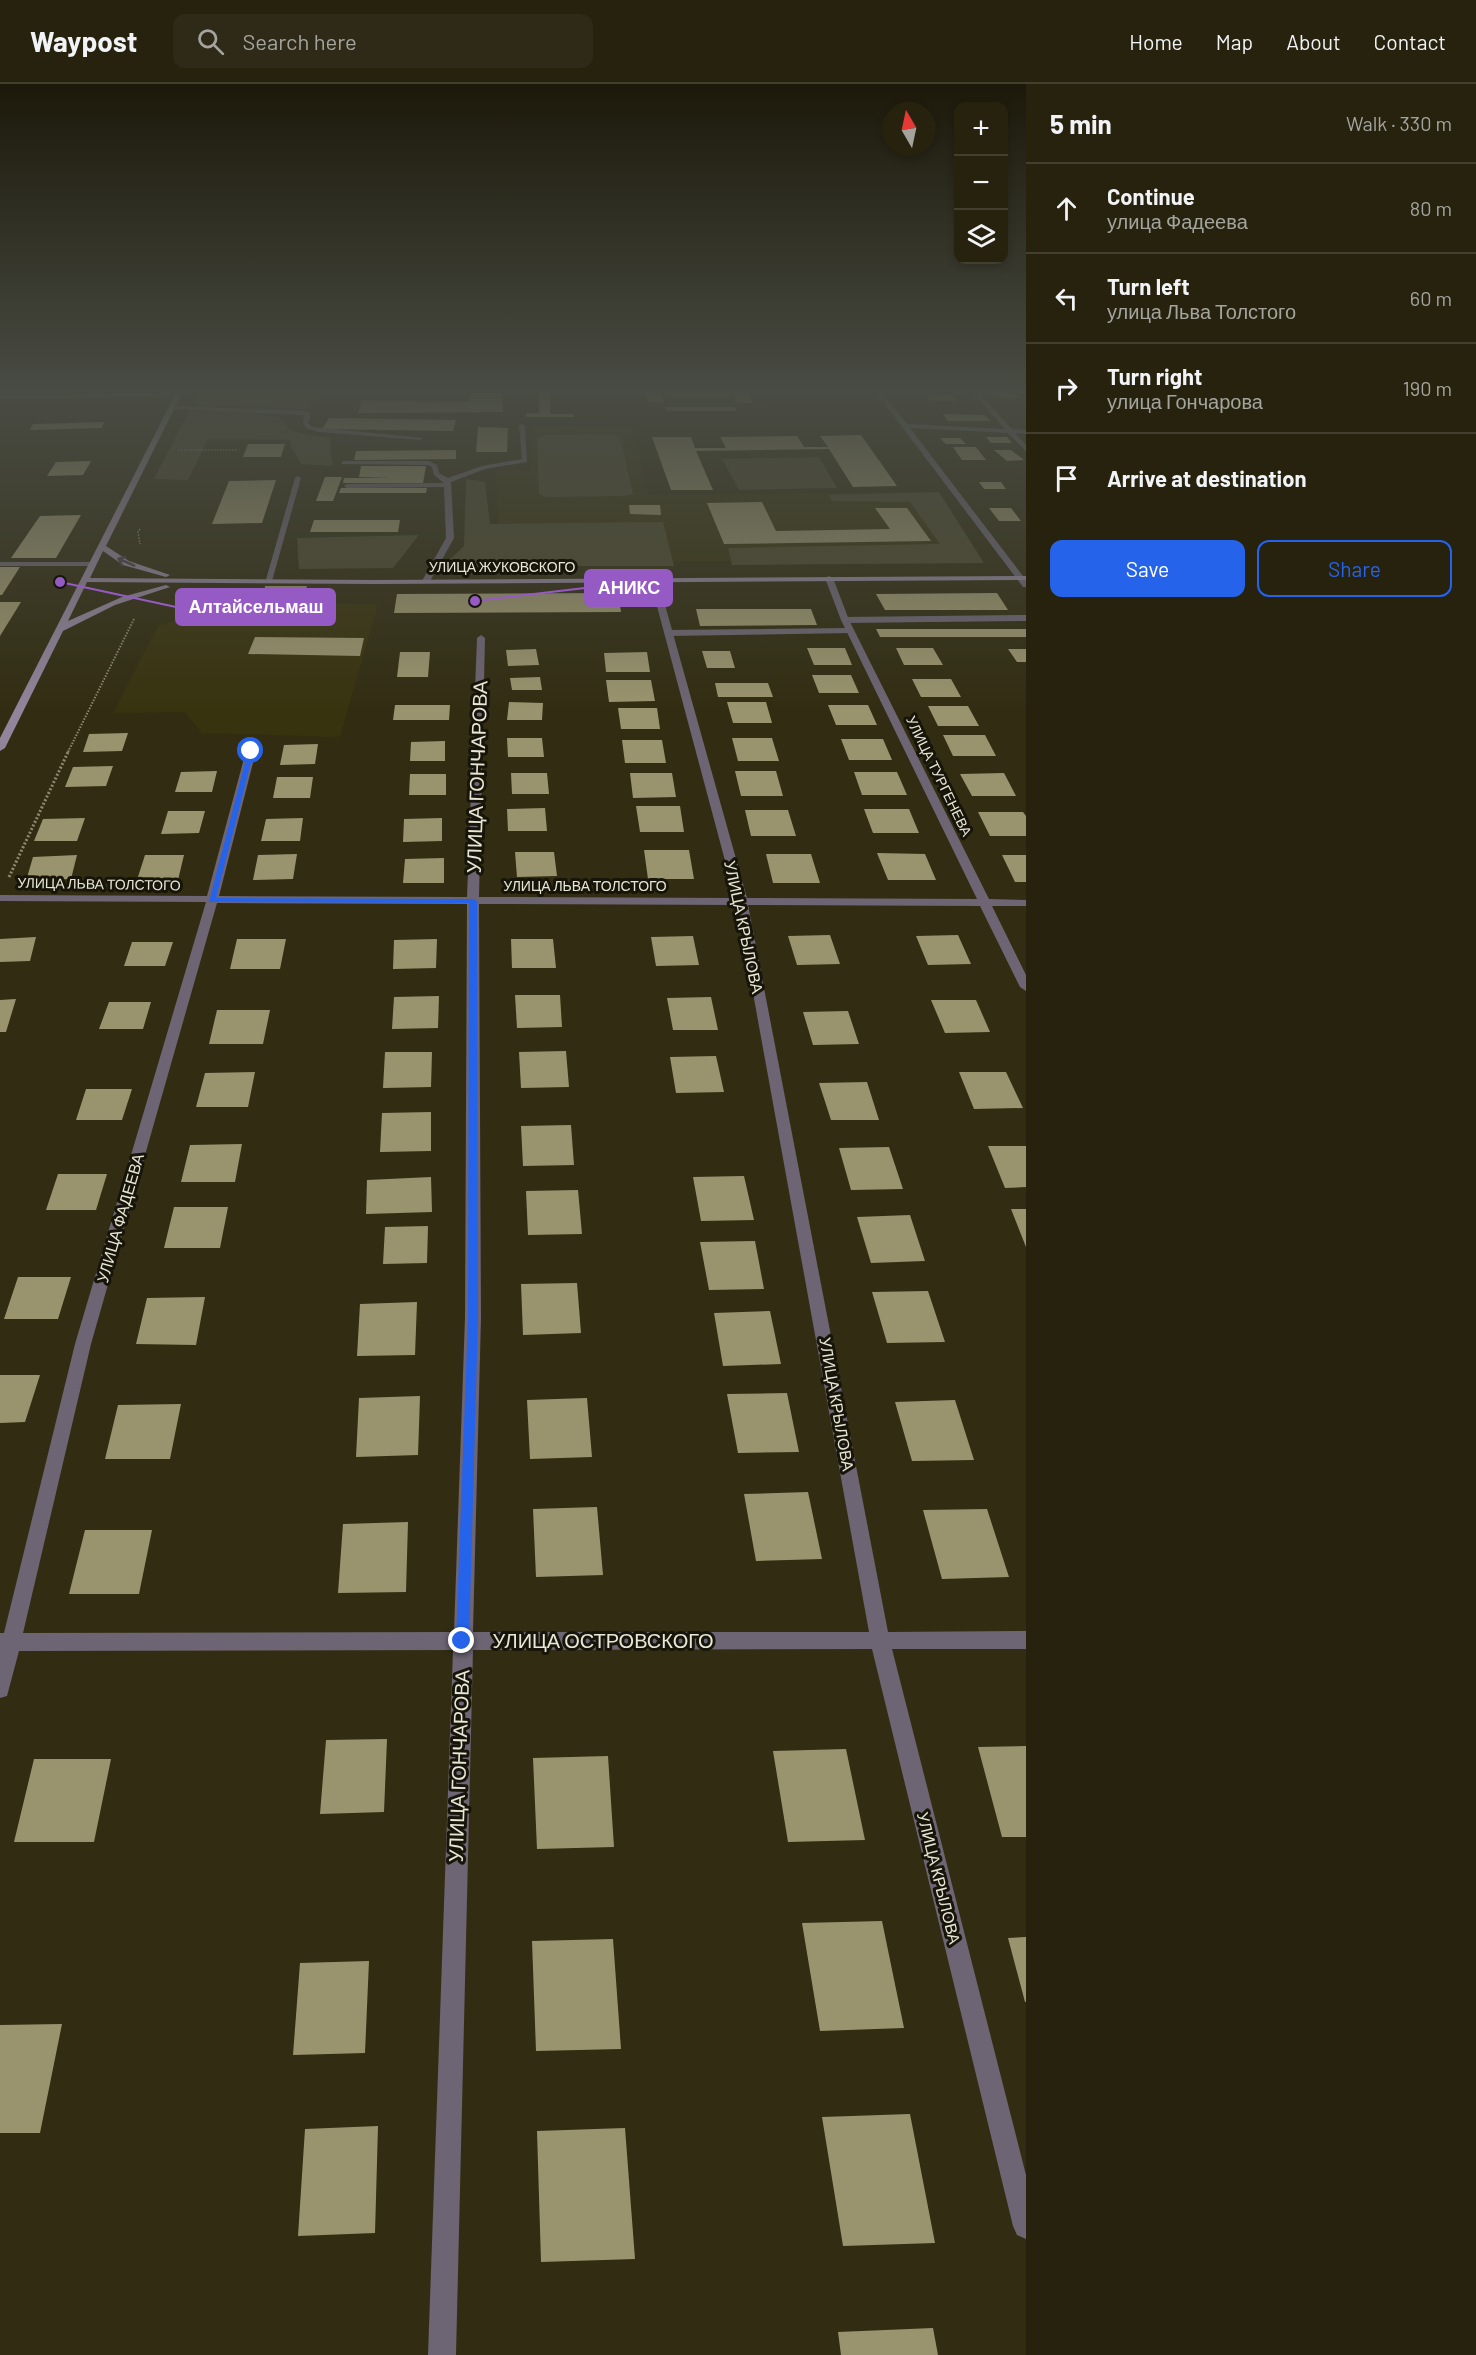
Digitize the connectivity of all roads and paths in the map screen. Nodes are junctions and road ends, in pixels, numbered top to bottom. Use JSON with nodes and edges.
{"nodes":[{"id":1,"x":125,"y":497,"type":"edge"},
{"id":2,"x":292,"y":497,"type":"edge"},
{"id":3,"x":449,"y":497,"type":"edge"},
{"id":4,"x":959,"y":497,"type":"edge"},
{"id":5,"x":143,"y":522,"type":"dead end"},
{"id":6,"x":100,"y":546,"type":"junction"},
{"id":7,"x":141,"y":547,"type":"dead end"},
{"id":8,"x":0,"y":564,"type":"edge"},
{"id":9,"x":91,"y":564,"type":"junction"},
{"id":10,"x":829,"y":578,"type":"junction"},
{"id":11,"x":85,"y":580,"type":"junction"},
{"id":12,"x":654,"y":580,"type":"junction"},
{"id":13,"x":1024,"y":580,"type":"edge"},
{"id":14,"x":268,"y":581,"type":"junction"},
{"id":15,"x":426,"y":581,"type":"junction"},
{"id":16,"x":195,"y":582,"type":"junction"},
{"id":17,"x":135,"y":616,"type":"dead end"},
{"id":18,"x":1026,"y":618,"type":"edge"},
{"id":19,"x":845,"y":620,"type":"junction"},
{"id":20,"x":61,"y":629,"type":"junction"},
{"id":21,"x":850,"y":631,"type":"junction"},
{"id":22,"x":668,"y":633,"type":"junction"},
{"id":23,"x":481,"y":638,"type":"dead end"},
{"id":24,"x":0,"y":748,"type":"edge"},
{"id":25,"x":251,"y":751,"type":"dead end"},
{"id":26,"x":5,"y":884,"type":"dead end"},
{"id":27,"x":0,"y":898,"type":"edge"},
{"id":28,"x":212,"y":900,"type":"junction"},
{"id":29,"x":473,"y":901,"type":"junction"},
{"id":30,"x":742,"y":902,"type":"junction"},
{"id":31,"x":985,"y":902,"type":"junction"},
{"id":32,"x":1026,"y":903,"type":"edge"},
{"id":33,"x":1026,"y":987,"type":"edge"},
{"id":34,"x":880,"y":1640,"type":"junction"},
{"id":35,"x":1026,"y":1640,"type":"edge"},
{"id":36,"x":462,"y":1641,"type":"junction"},
{"id":37,"x":6,"y":1642,"type":"edge"},
{"id":38,"x":0,"y":1689,"type":"edge"},
{"id":39,"x":1026,"y":2226,"type":"edge"},
{"id":40,"x":442,"y":2355,"type":"edge"}],
"edges":[{"from":1,"to":6,"type":"street"},
{"from":2,"to":14,"type":"street"},
{"from":3,"to":15,"type":"street"},
{"from":4,"to":13,"type":"street"},
{"from":5,"to":7,"type":"path"},
{"from":6,"to":9,"type":"street"},
{"from":16,"to":6,"type":"street","one_way":true},
{"from":8,"to":9,"type":"street"},
{"from":9,"to":11,"type":"street"},
{"from":10,"to":12,"type":"street","name":"УЛИЦА ЖУКОВСКОГО"},
{"from":10,"to":13,"type":"street","name":"УЛИЦА ЖУКОВСКОГО"},
{"from":10,"to":19,"type":"street","name":"УЛИЦА ТУРГЕНЕВА"},
{"from":11,"to":16,"type":"street","name":"УЛИЦА ЖУКОВСКОГО"},
{"from":11,"to":20,"type":"street"},
{"from":12,"to":15,"type":"street","name":"УЛИЦА ЖУКОВСКОГО"},
{"from":12,"to":22,"type":"street","name":"УЛИЦА КРЫЛОВА"},
{"from":14,"to":15,"type":"street","name":"УЛИЦА ЖУКОВСКОГО"},
{"from":14,"to":16,"type":"street","name":"УЛИЦА ЖУКОВСКОГО"},
{"from":16,"to":20,"type":"street"},
{"from":17,"to":26,"type":"path"},
{"from":18,"to":19,"type":"street"},
{"from":19,"to":21,"type":"street","name":"УЛИЦА ТУРГЕНЕВА"},
{"from":20,"to":24,"type":"street"},
{"from":21,"to":22,"type":"street"},
{"from":21,"to":31,"type":"street","name":"УЛИЦА ТУРГЕНЕВА"},
{"from":22,"to":30,"type":"street","name":"УЛИЦА КРЫЛОВА"},
{"from":23,"to":29,"type":"street","name":"УЛИЦА ГОНЧАРОВА"},
{"from":25,"to":28,"type":"street","name":"УЛИЦА ФАДЕЕВА"},
{"from":27,"to":28,"type":"street","name":"УЛИЦА ЛЬВА ТОЛСТОГО"},
{"from":28,"to":29,"type":"street","name":"УЛИЦА ЛЬВА ТОЛСТОГО"},
{"from":28,"to":37,"type":"street","name":"УЛИЦА ФАДЕЕВА"},
{"from":29,"to":30,"type":"street","name":"УЛИЦА ЛЬВА ТОЛСТОГО"},
{"from":29,"to":36,"type":"street","name":"УЛИЦА ГОНЧАРОВА"},
{"from":30,"to":31,"type":"street","name":"УЛИЦА ЛЬВА ТОЛСТОГО"},
{"from":30,"to":34,"type":"street","name":"УЛИЦА КРЫЛОВА"},
{"from":31,"to":32,"type":"street","name":"УЛИЦА ЛЬВА ТОЛСТОГО"},
{"from":31,"to":33,"type":"street","name":"УЛИЦА ТУРГЕНЕВА"},
{"from":34,"to":35,"type":"street","name":"УЛИЦА ОСТРОВСКОГО"},
{"from":34,"to":36,"type":"street","name":"УЛИЦА ОСТРОВСКОГО"},
{"from":34,"to":39,"type":"street","name":"УЛИЦА КРЫЛОВА"},
{"from":36,"to":37,"type":"street","name":"УЛИЦА ОСТРОВСКОГО"},
{"from":36,"to":40,"type":"street","name":"УЛИЦА ГОНЧАРОВА"},
{"from":37,"to":38,"type":"street","name":"УЛИЦА ФАДЕЕВА"}]}
